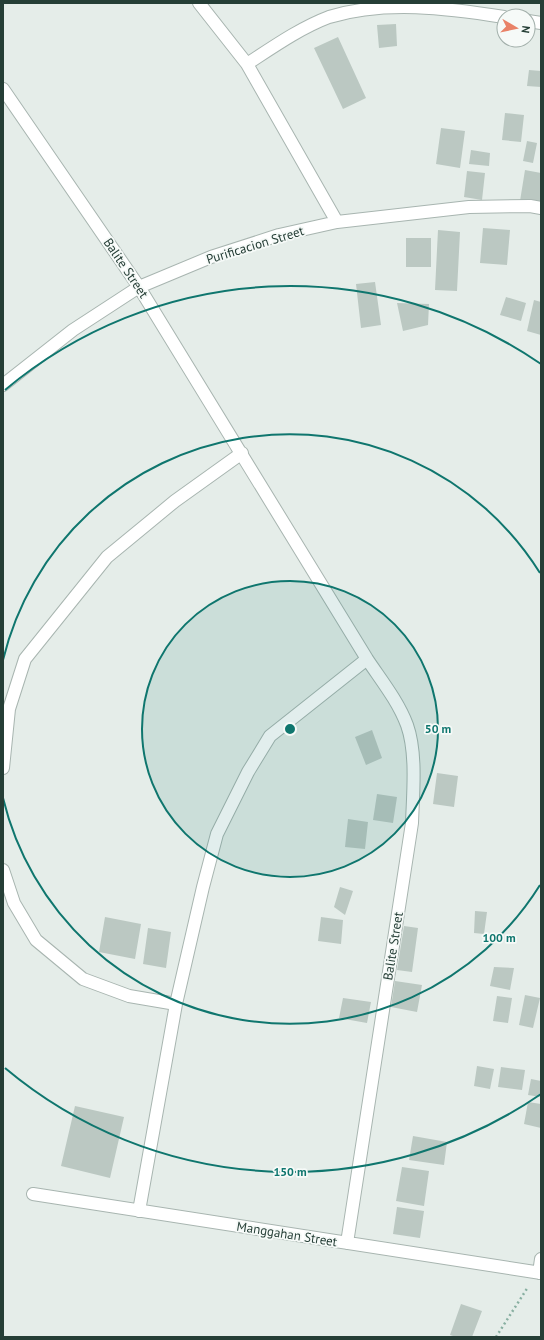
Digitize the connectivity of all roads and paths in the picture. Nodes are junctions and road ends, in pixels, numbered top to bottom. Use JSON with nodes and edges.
{"nodes":[{"id":1,"x":199,"y":3,"type":"edge"},
{"id":2,"x":496,"y":16,"type":"edge"},
{"id":3,"x":247,"y":64,"type":"junction"},
{"id":4,"x":3,"y":89,"type":"edge"},
{"id":5,"x":541,"y":208,"type":"edge"},
{"id":6,"x":337,"y":222,"type":"junction"},
{"id":7,"x":139,"y":286,"type":"junction"},
{"id":8,"x":3,"y":385,"type":"edge"},
{"id":9,"x":242,"y":453,"type":"junction"},
{"id":10,"x":367,"y":659,"type":"junction"},
{"id":11,"x":3,"y":768,"type":"edge"},
{"id":12,"x":3,"y":870,"type":"edge"},
{"id":13,"x":176,"y":1004,"type":"junction"},
{"id":14,"x":33,"y":1194,"type":"dead end"},
{"id":15,"x":139,"y":1211,"type":"junction"},
{"id":16,"x":347,"y":1243,"type":"junction"},
{"id":17,"x":541,"y":1259,"type":"edge"},
{"id":18,"x":540,"y":1273,"type":"edge"},
{"id":19,"x":496,"y":1337,"type":"edge"}],
"edges":[{"from":1,"to":3,"type":"street"},
{"from":2,"to":3,"type":"street"},
{"from":3,"to":6,"type":"street"},
{"from":4,"to":7,"type":"street","name":"Balite Street"},
{"from":5,"to":6,"type":"street","name":"Purificacion Street"},
{"from":6,"to":7,"type":"street","name":"Purificacion Street"},
{"from":7,"to":8,"type":"street","name":"Purificacion Street"},
{"from":7,"to":9,"type":"street","name":"Balite Street"},
{"from":9,"to":10,"type":"street","name":"Balite Street"},
{"from":9,"to":11,"type":"street"},
{"from":10,"to":13,"type":"street"},
{"from":10,"to":16,"type":"street","name":"Balite Street"},
{"from":12,"to":13,"type":"street"},
{"from":13,"to":15,"type":"street"},
{"from":14,"to":15,"type":"street","name":"Manggahan Street"},
{"from":15,"to":16,"type":"street","name":"Manggahan Street"},
{"from":16,"to":18,"type":"street","name":"Manggahan Street"},
{"from":17,"to":18,"type":"street"},
{"from":18,"to":19,"type":"path"}]}
